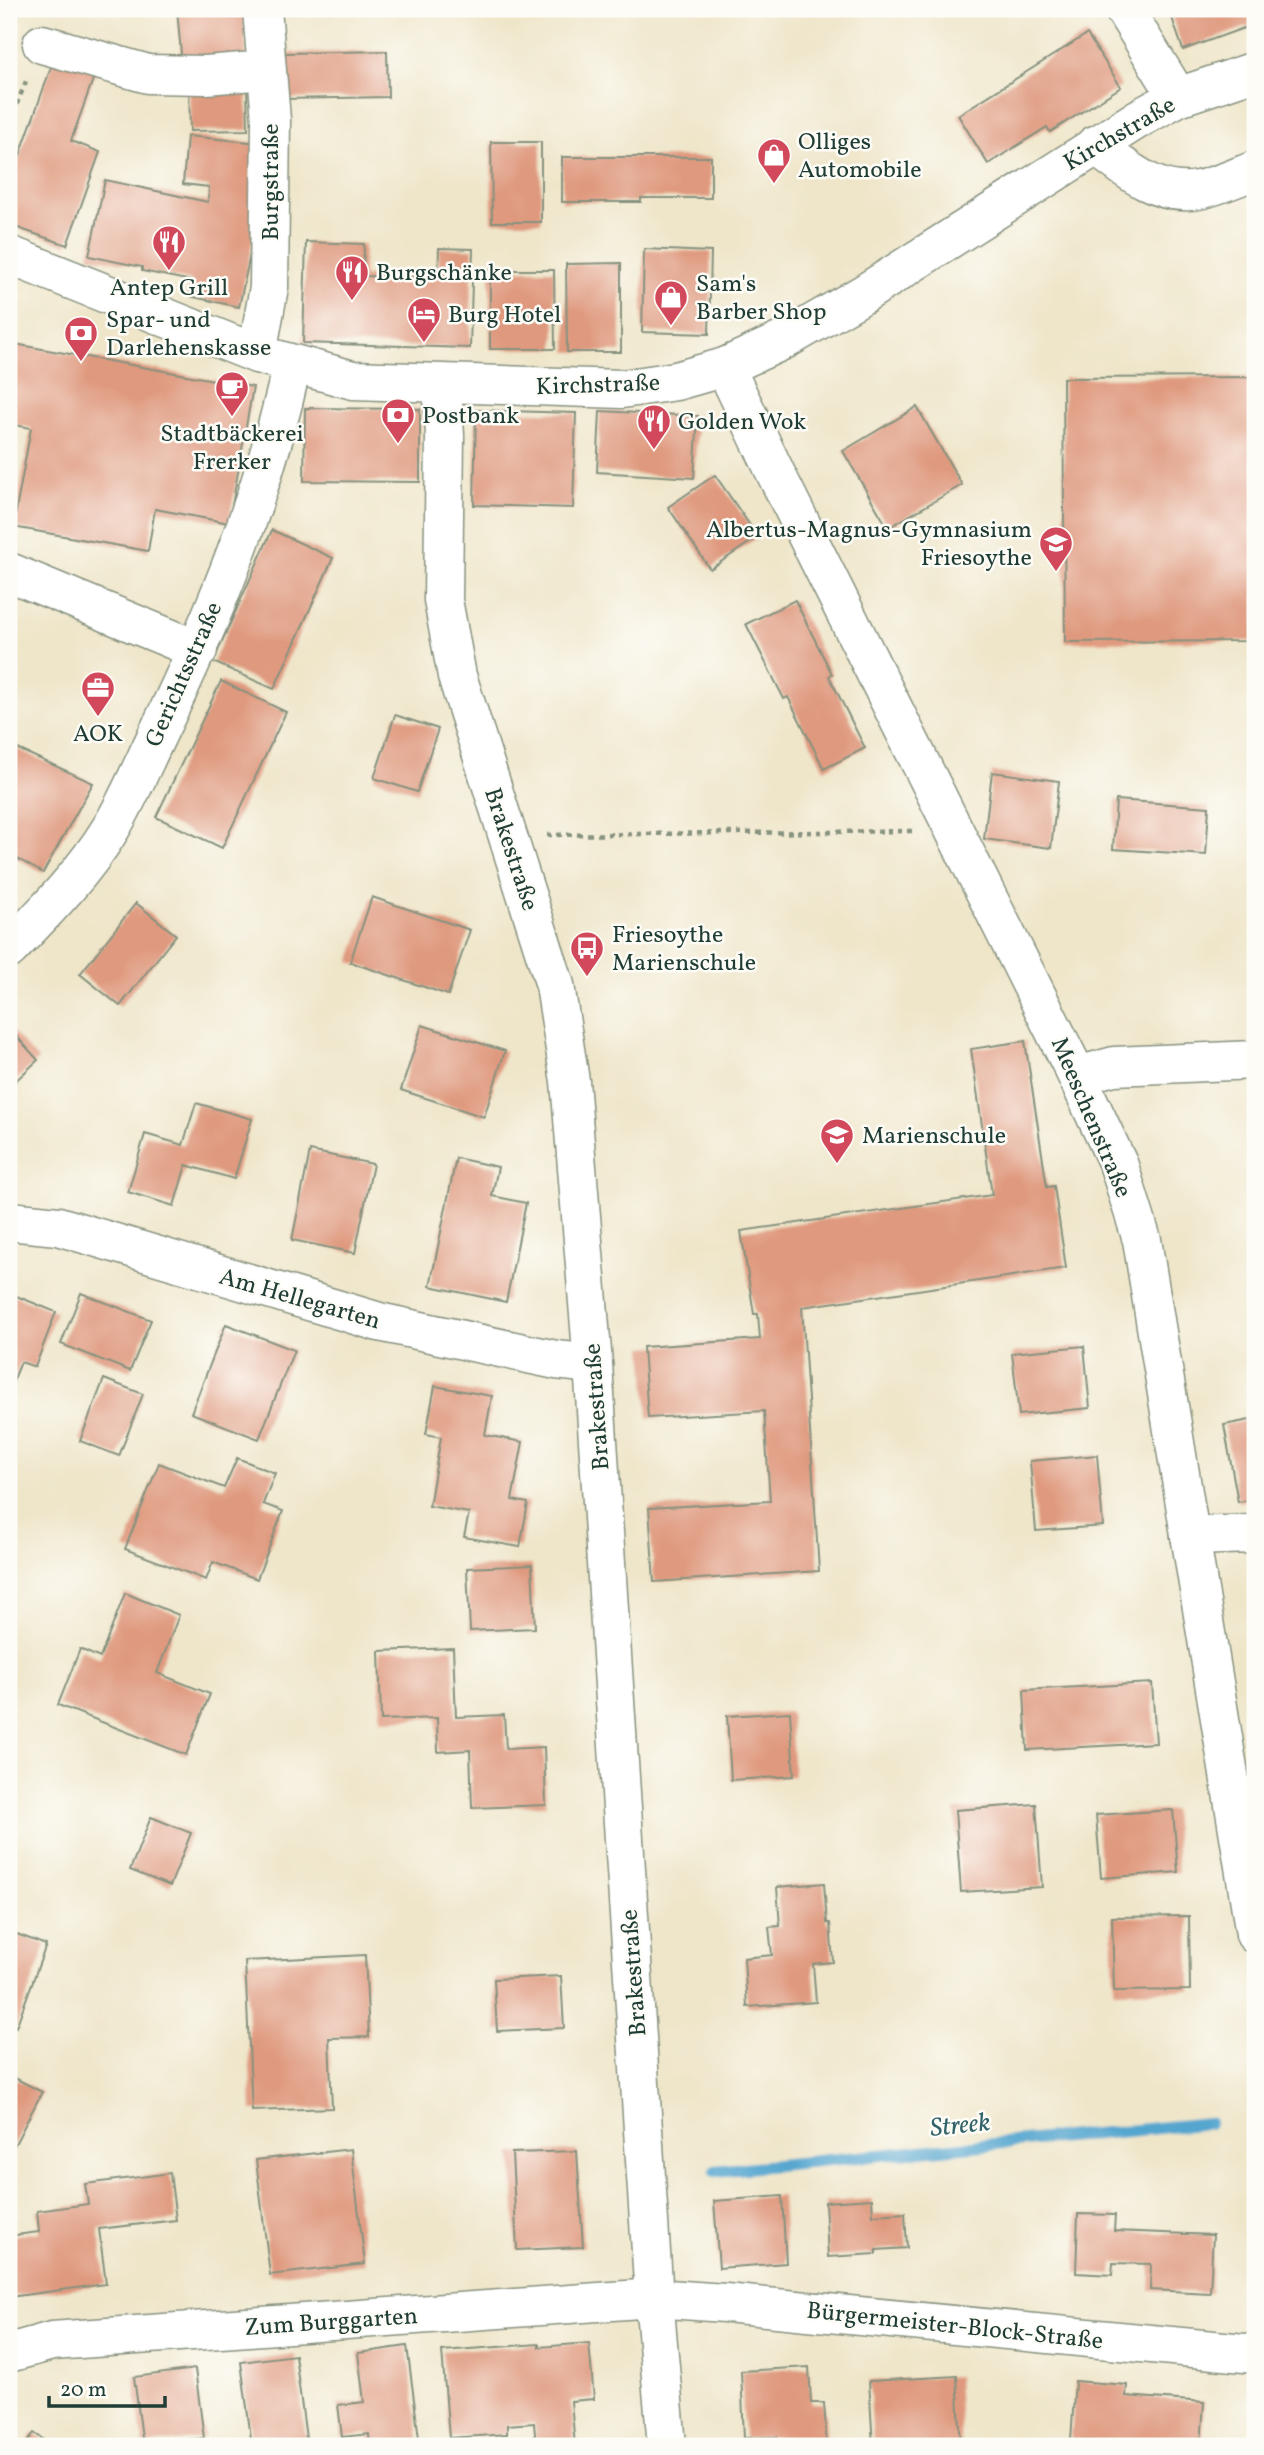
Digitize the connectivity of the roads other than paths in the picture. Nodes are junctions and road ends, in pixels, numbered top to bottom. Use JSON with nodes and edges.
{"nodes":[{"id":1,"x":262,"y":9,"type":"edge"},
{"id":2,"x":1124,"y":9,"type":"edge"},
{"id":3,"x":42,"y":44,"type":"dead end"},
{"id":4,"x":266,"y":70,"type":"junction"},
{"id":5,"x":1255,"y":71,"type":"edge"},
{"id":6,"x":1178,"y":97,"type":"junction"},
{"id":7,"x":1095,"y":145,"type":"junction"},
{"id":8,"x":1255,"y":170,"type":"edge"},
{"id":9,"x":9,"y":255,"type":"edge"},
{"id":10,"x":274,"y":360,"type":"junction"},
{"id":11,"x":725,"y":367,"type":"junction"},
{"id":12,"x":442,"y":384,"type":"junction"},
{"id":13,"x":9,"y":572,"type":"edge"},
{"id":14,"x":198,"y":650,"type":"junction"},
{"id":15,"x":9,"y":949,"type":"edge"},
{"id":16,"x":1255,"y":1060,"type":"edge"},
{"id":17,"x":1077,"y":1076,"type":"junction"},
{"id":18,"x":9,"y":1221,"type":"edge"},
{"id":19,"x":593,"y":1364,"type":"junction"},
{"id":20,"x":1255,"y":1534,"type":"edge"},
{"id":21,"x":1190,"y":1536,"type":"junction"},
{"id":22,"x":1255,"y":1934,"type":"edge"},
{"id":23,"x":654,"y":2298,"type":"junction"},
{"id":24,"x":9,"y":2353,"type":"edge"},
{"id":25,"x":1255,"y":2354,"type":"edge"},
{"id":26,"x":667,"y":2446,"type":"edge"}],
"edges":[{"from":1,"to":4,"type":"street","name":"Burgstraße"},
{"from":2,"to":6,"type":"street"},
{"from":3,"to":4,"type":"street"},
{"from":4,"to":10,"type":"street","name":"Burgstraße"},
{"from":5,"to":6,"type":"street","name":"Kirchstraße"},
{"from":6,"to":7,"type":"street","name":"Kirchstraße"},
{"from":7,"to":8,"type":"street"},
{"from":7,"to":11,"type":"street","name":"Kirchstraße"},
{"from":9,"to":10,"type":"street","name":"Kirchstraße"},
{"from":10,"to":12,"type":"street","name":"Kirchstraße"},
{"from":10,"to":14,"type":"street","name":"Gerichtsstraße"},
{"from":11,"to":12,"type":"street","name":"Kirchstraße"},
{"from":11,"to":17,"type":"street","name":"Meeschenstraße"},
{"from":12,"to":19,"type":"street","name":"Brakestraße"},
{"from":13,"to":14,"type":"street"},
{"from":14,"to":15,"type":"street","name":"Gerichtsstraße"},
{"from":16,"to":17,"type":"street"},
{"from":17,"to":21,"type":"street","name":"Meeschenstraße"},
{"from":18,"to":19,"type":"street","name":"Am Hellegarten"},
{"from":19,"to":23,"type":"street","name":"Brakestraße"},
{"from":20,"to":21,"type":"street"},
{"from":21,"to":22,"type":"street","name":"Meeschenstraße"},
{"from":23,"to":24,"type":"street","name":"Zum Burggarten"},
{"from":23,"to":25,"type":"street","name":"Bürgermeister-Block-Straße"},
{"from":23,"to":26,"type":"street","name":"Brakestraße"}]}
